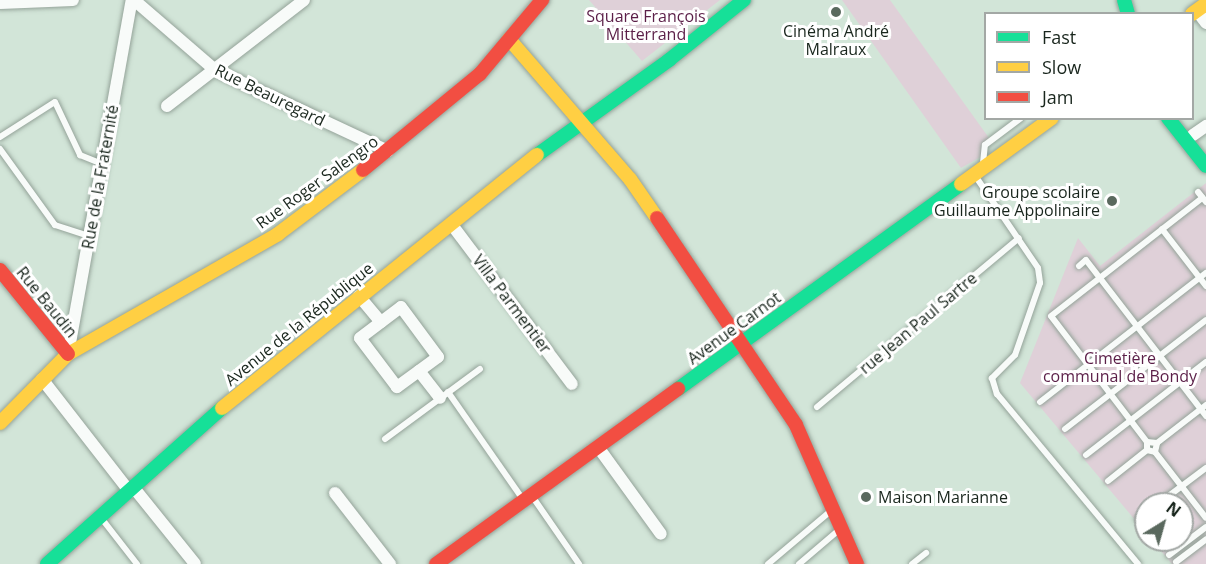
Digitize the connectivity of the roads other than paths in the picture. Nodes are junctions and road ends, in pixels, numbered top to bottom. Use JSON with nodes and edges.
{"nodes":[{"id":1,"x":73,"y":0,"type":"edge"},
{"id":2,"x":133,"y":0,"type":"edge"},
{"id":3,"x":304,"y":0,"type":"edge"},
{"id":4,"x":542,"y":0,"type":"edge"},
{"id":5,"x":744,"y":0,"type":"edge"},
{"id":6,"x":15,"y":1,"type":"edge"},
{"id":7,"x":0,"y":3,"type":"edge"},
{"id":8,"x":1201,"y":6,"type":"edge"},
{"id":9,"x":1206,"y":23,"type":"edge"},
{"id":10,"x":509,"y":39,"type":"junction"},
{"id":11,"x":215,"y":70,"type":"junction"},
{"id":12,"x":167,"y":106,"type":"dead end"},
{"id":13,"x":1018,"y":120,"type":"edge"},
{"id":14,"x":1049,"y":120,"type":"edge"},
{"id":15,"x":1170,"y":120,"type":"edge"},
{"id":16,"x":1182,"y":120,"type":"edge"},
{"id":17,"x":580,"y":121,"type":"junction"},
{"id":18,"x":1206,"y":126,"type":"edge"},
{"id":19,"x":1193,"y":135,"type":"junction"},
{"id":20,"x":0,"y":136,"type":"edge"},
{"id":21,"x":0,"y":149,"type":"edge"},
{"id":22,"x":388,"y":151,"type":"junction"},
{"id":23,"x":1206,"y":151,"type":"edge"},
{"id":24,"x":102,"y":164,"type":"junction"},
{"id":25,"x":984,"y":164,"type":"junction"},
{"id":26,"x":1206,"y":166,"type":"edge"},
{"id":27,"x":1202,"y":198,"type":"edge"},
{"id":28,"x":452,"y":225,"type":"junction"},
{"id":29,"x":1162,"y":229,"type":"junction"},
{"id":30,"x":89,"y":236,"type":"junction"},
{"id":31,"x":1019,"y":238,"type":"junction"},
{"id":32,"x":1079,"y":266,"type":"dead end"},
{"id":33,"x":0,"y":270,"type":"edge"},
{"id":34,"x":1206,"y":273,"type":"edge"},
{"id":35,"x":1100,"y":277,"type":"junction"},
{"id":36,"x":1200,"y":278,"type":"junction"},
{"id":37,"x":1206,"y":286,"type":"edge"},
{"id":38,"x":359,"y":297,"type":"junction"},
{"id":39,"x":1206,"y":320,"type":"edge"},
{"id":40,"x":381,"y":322,"type":"junction"},
{"id":41,"x":1137,"y":326,"type":"junction"},
{"id":42,"x":741,"y":343,"type":"junction"},
{"id":43,"x":68,"y":354,"type":"junction"},
{"id":44,"x":1160,"y":355,"type":"junction"},
{"id":45,"x":1206,"y":362,"type":"edge"},
{"id":46,"x":1088,"y":364,"type":"junction"},
{"id":47,"x":480,"y":369,"type":"dead end"},
{"id":48,"x":419,"y":371,"type":"junction"},
{"id":49,"x":42,"y":379,"type":"junction"},
{"id":50,"x":1180,"y":382,"type":"junction"},
{"id":51,"x":572,"y":384,"type":"dead end"},
{"id":52,"x":1111,"y":394,"type":"junction"},
{"id":53,"x":444,"y":395,"type":"junction"},
{"id":54,"x":1040,"y":402,"type":"dead end"},
{"id":55,"x":817,"y":407,"type":"dead end"},
{"id":56,"x":1203,"y":407,"type":"edge"},
{"id":57,"x":1206,"y":416,"type":"edge"},
{"id":58,"x":1131,"y":420,"type":"junction"},
{"id":59,"x":0,"y":423,"type":"edge"},
{"id":60,"x":1065,"y":429,"type":"dead end"},
{"id":61,"x":385,"y":439,"type":"dead end"},
{"id":62,"x":1148,"y":442,"type":"junction"},
{"id":63,"x":1157,"y":443,"type":"junction"},
{"id":64,"x":598,"y":447,"type":"junction"},
{"id":65,"x":1147,"y":450,"type":"junction"},
{"id":66,"x":1155,"y":452,"type":"junction"},
{"id":67,"x":1086,"y":455,"type":"dead end"},
{"id":68,"x":1206,"y":468,"type":"edge"},
{"id":69,"x":1107,"y":481,"type":"dead end"},
{"id":70,"x":1182,"y":486,"type":"junction"},
{"id":71,"x":132,"y":490,"type":"junction"},
{"id":72,"x":1174,"y":492,"type":"edge"},
{"id":73,"x":335,"y":493,"type":"dead end"},
{"id":74,"x":528,"y":498,"type":"junction"},
{"id":75,"x":832,"y":510,"type":"junction"},
{"id":76,"x":100,"y":516,"type":"junction"},
{"id":77,"x":1206,"y":518,"type":"edge"},
{"id":78,"x":1206,"y":527,"type":"edge"},
{"id":79,"x":841,"y":529,"type":"junction"},
{"id":80,"x":661,"y":534,"type":"dead end"},
{"id":81,"x":1206,"y":539,"type":"edge"},
{"id":82,"x":926,"y":553,"type":"dead end"},
{"id":83,"x":1169,"y":555,"type":"dead end"},
{"id":84,"x":1176,"y":562,"type":"dead end"},
{"id":85,"x":47,"y":564,"type":"edge"},
{"id":86,"x":137,"y":564,"type":"edge"},
{"id":87,"x":195,"y":564,"type":"edge"},
{"id":88,"x":390,"y":564,"type":"edge"},
{"id":89,"x":436,"y":564,"type":"edge"},
{"id":90,"x":579,"y":564,"type":"edge"},
{"id":91,"x":768,"y":564,"type":"edge"},
{"id":92,"x":799,"y":564,"type":"edge"},
{"id":93,"x":857,"y":564,"type":"edge"},
{"id":94,"x":912,"y":564,"type":"edge"},
{"id":95,"x":1138,"y":564,"type":"edge"}],
"edges":[{"from":1,"to":6,"type":"street"},
{"from":2,"to":11,"type":"street","name":"Rue Beauregard"},
{"from":2,"to":24,"type":"street","name":"Rue de la Fraternité"},
{"from":3,"to":11,"type":"street"},
{"from":4,"to":10,"type":"street","name":"Rue Roger Salengro"},
{"from":5,"to":17,"type":"street","name":"Avenue de la République"},
{"from":6,"to":7,"type":"street"},
{"from":8,"to":9,"type":"street"},
{"from":10,"to":17,"type":"street"},
{"from":10,"to":22,"type":"street","name":"Rue Roger Salengro"},
{"from":11,"to":12,"type":"street"},
{"from":11,"to":22,"type":"street","name":"Rue Beauregard"},
{"from":13,"to":25,"type":"lane"},
{"from":14,"to":25,"type":"street","name":"Avenue Carnot"},
{"from":15,"to":26,"type":"street"},
{"from":16,"to":19,"type":"street"},
{"from":17,"to":28,"type":"street","name":"Avenue de la République"},
{"from":17,"to":42,"type":"street"},
{"from":18,"to":19,"type":"street"},
{"from":19,"to":23,"type":"street"},
{"from":20,"to":24,"type":"lane"},
{"from":21,"to":30,"type":"lane"},
{"from":22,"to":43,"type":"street","name":"Rue Roger Salengro"},
{"from":24,"to":30,"type":"street","name":"Rue de la Fraternité"},
{"from":25,"to":31,"type":"lane"},
{"from":25,"to":42,"type":"street","name":"Avenue Carnot"},
{"from":27,"to":29,"type":"lane"},
{"from":28,"to":38,"type":"street","name":"Avenue de la République"},
{"from":28,"to":51,"type":"street","name":"Villa Parmentier"},
{"from":29,"to":35,"type":"lane"},
{"from":29,"to":36,"type":"lane"},
{"from":30,"to":43,"type":"street","name":"Rue de la Fraternité"},
{"from":31,"to":55,"type":"lane","name":"rue Jean Paul Sartre"},
{"from":31,"to":95,"type":"lane"},
{"from":32,"to":35,"type":"lane"},
{"from":33,"to":43,"type":"street","name":"Rue Baudin"},
{"from":34,"to":36,"type":"lane"},
{"from":35,"to":41,"type":"lane"},
{"from":35,"to":46,"type":"lane"},
{"from":36,"to":37,"type":"lane"},
{"from":36,"to":41,"type":"lane"},
{"from":38,"to":40,"type":"street"},
{"from":38,"to":71,"type":"street","name":"Avenue de la République"},
{"from":39,"to":44,"type":"lane"},
{"from":40,"to":48,"type":"street"},
{"from":40,"to":48,"type":"street"},
{"from":41,"to":44,"type":"lane"},
{"from":41,"to":46,"type":"lane"},
{"from":42,"to":64,"type":"street","name":"Avenue Carnot"},
{"from":42,"to":75,"type":"street"},
{"from":43,"to":49,"type":"street","name":"Rue Roger Salengro"},
{"from":44,"to":50,"type":"lane"},
{"from":44,"to":52,"type":"lane"},
{"from":45,"to":50,"type":"lane"},
{"from":46,"to":52,"type":"lane"},
{"from":46,"to":54,"type":"lane"},
{"from":47,"to":53,"type":"lane"},
{"from":48,"to":53,"type":"street"},
{"from":49,"to":59,"type":"street","name":"Rue Roger Salengro"},
{"from":49,"to":71,"type":"street"},
{"from":50,"to":56,"type":"lane"},
{"from":50,"to":58,"type":"lane"},
{"from":52,"to":58,"type":"lane"},
{"from":52,"to":60,"type":"lane"},
{"from":53,"to":61,"type":"lane"},
{"from":53,"to":74,"type":"lane"},
{"from":56,"to":57,"type":"lane"},
{"from":56,"to":63,"type":"lane"},
{"from":58,"to":62,"type":"lane"},
{"from":58,"to":67,"type":"lane"},
{"from":62,"to":63,"type":"lane"},
{"from":62,"to":65,"type":"lane"},
{"from":63,"to":66,"type":"lane"},
{"from":64,"to":74,"type":"street","name":"Avenue Carnot"},
{"from":64,"to":80,"type":"street"},
{"from":65,"to":66,"type":"lane"},
{"from":65,"to":69,"type":"lane"},
{"from":66,"to":70,"type":"lane"},
{"from":68,"to":70,"type":"lane"},
{"from":70,"to":72,"type":"lane"},
{"from":70,"to":77,"type":"lane"},
{"from":71,"to":76,"type":"street","name":"Avenue de la République"},
{"from":71,"to":87,"type":"street"},
{"from":73,"to":88,"type":"street"},
{"from":74,"to":89,"type":"street","name":"Avenue Carnot"},
{"from":74,"to":90,"type":"lane"},
{"from":75,"to":79,"type":"street"},
{"from":75,"to":91,"type":"lane"},
{"from":76,"to":85,"type":"street","name":"Avenue de la République"},
{"from":76,"to":86,"type":"lane"},
{"from":78,"to":83,"type":"lane"},
{"from":79,"to":92,"type":"lane"},
{"from":79,"to":93,"type":"street"},
{"from":81,"to":84,"type":"lane"},
{"from":82,"to":94,"type":"lane"}]}
